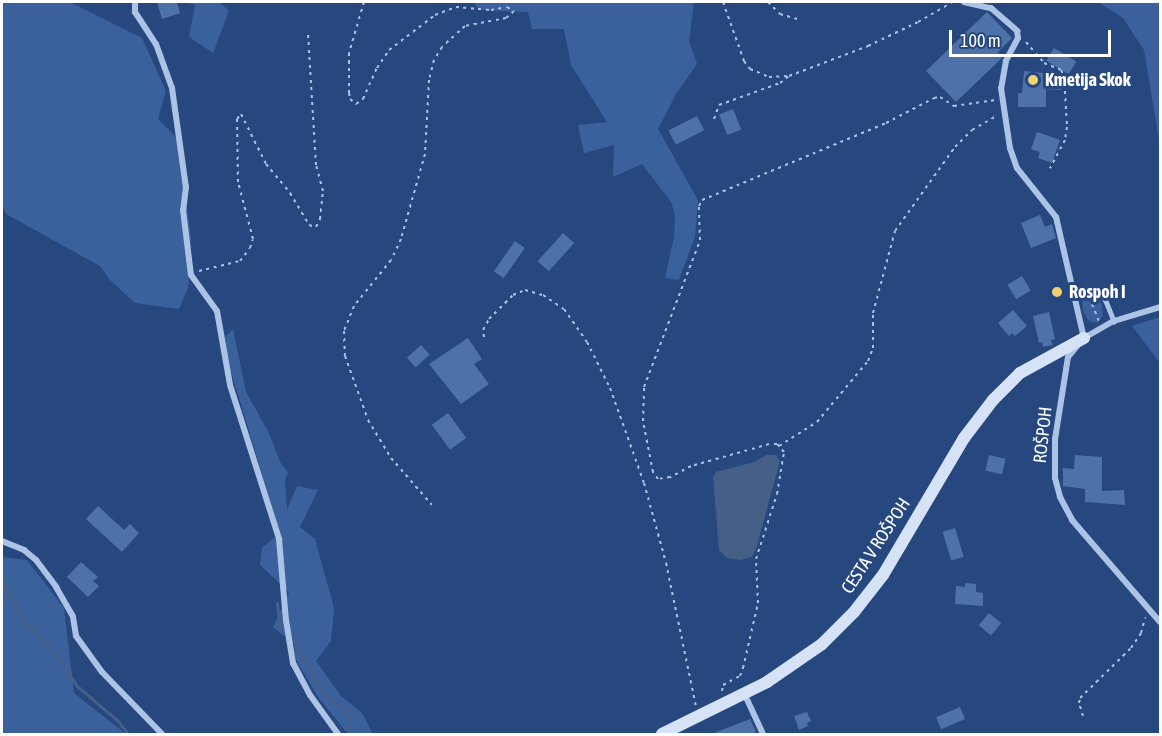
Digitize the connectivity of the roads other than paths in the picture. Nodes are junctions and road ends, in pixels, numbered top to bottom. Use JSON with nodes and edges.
{"nodes":[{"id":1,"x":135,"y":2,"type":"edge"},
{"id":2,"x":964,"y":2,"type":"edge"},
{"id":3,"x":1073,"y":293,"type":"junction"},
{"id":4,"x":1161,"y":307,"type":"edge"},
{"id":5,"x":1114,"y":321,"type":"junction"},
{"id":6,"x":1084,"y":338,"type":"junction"},
{"id":7,"x":2,"y":541,"type":"edge"},
{"id":8,"x":1161,"y":622,"type":"edge"},
{"id":9,"x":743,"y":693,"type":"junction"},
{"id":10,"x":162,"y":735,"type":"edge"},
{"id":11,"x":338,"y":735,"type":"edge"},
{"id":12,"x":662,"y":735,"type":"edge"},
{"id":13,"x":763,"y":735,"type":"edge"}],
"edges":[{"from":1,"to":11,"type":"street"},
{"from":2,"to":3,"type":"street"},
{"from":3,"to":5,"type":"lane"},
{"from":3,"to":6,"type":"street"},
{"from":4,"to":5,"type":"street"},
{"from":5,"to":6,"type":"street"},
{"from":6,"to":8,"type":"street","name":"ROŠPOH"},
{"from":6,"to":9,"type":"street","name":"CESTA V ROŠPOH"},
{"from":7,"to":10,"type":"street"},
{"from":9,"to":12,"type":"street","name":"CESTA V ROŠPOH"},
{"from":9,"to":13,"type":"street"}]}
